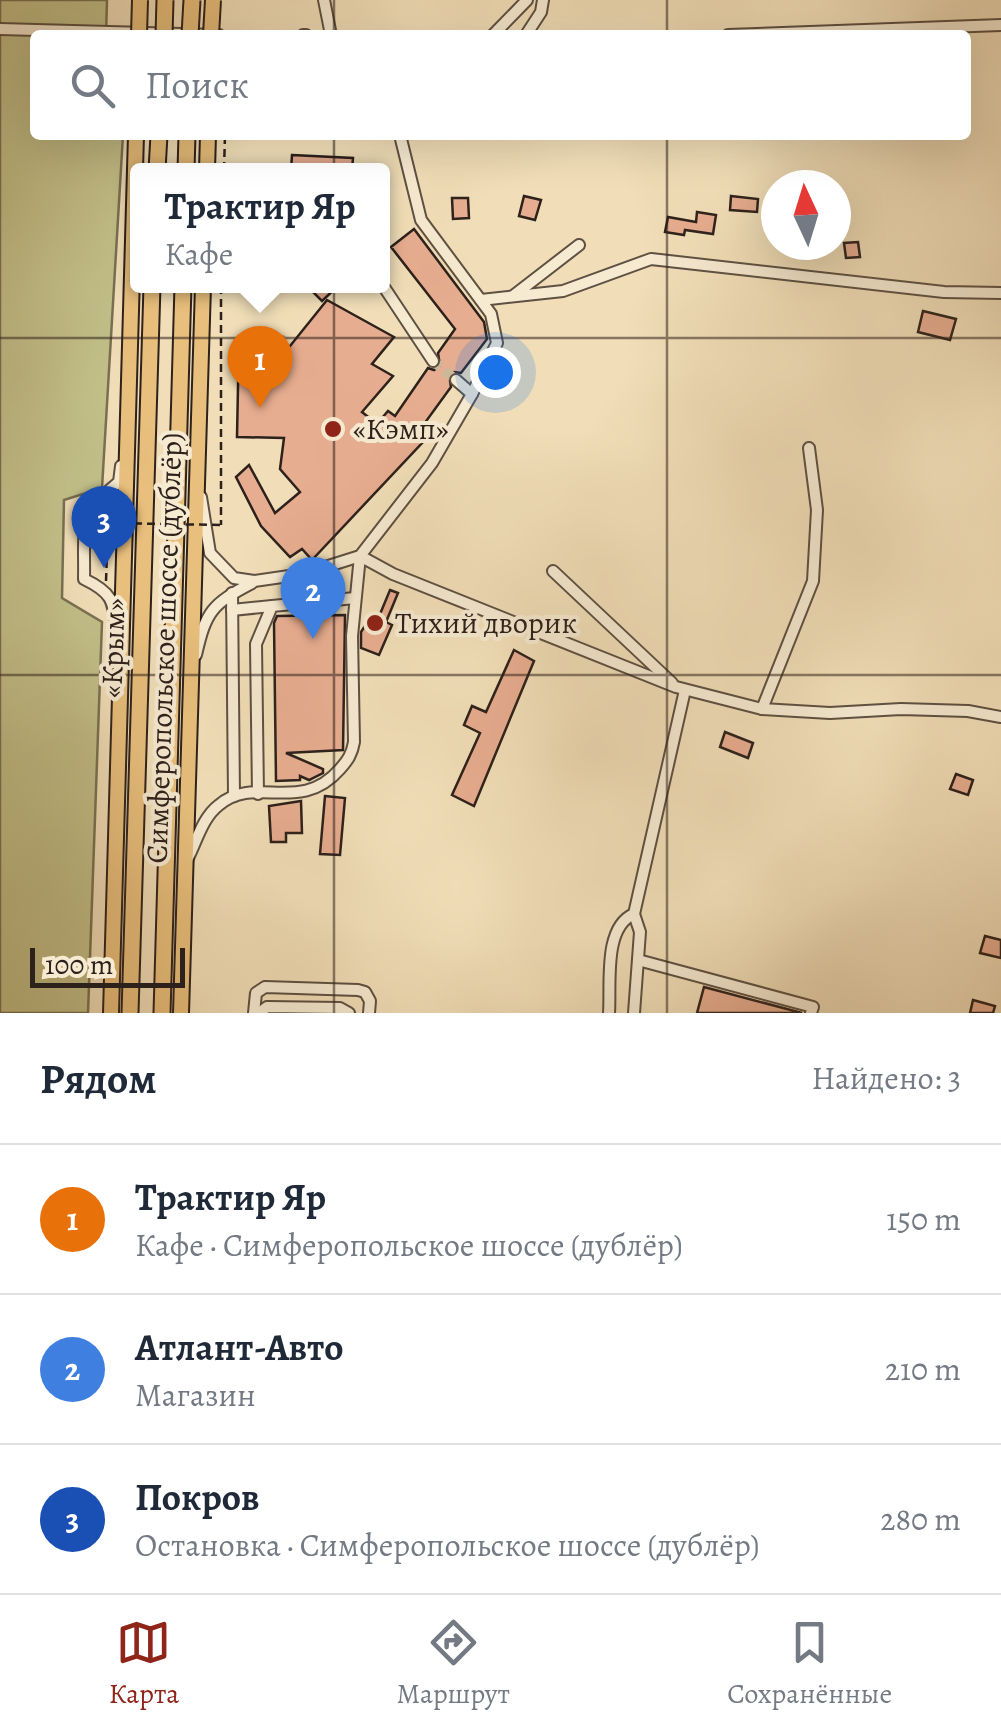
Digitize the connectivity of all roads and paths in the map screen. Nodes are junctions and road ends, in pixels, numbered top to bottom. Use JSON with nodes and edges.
{"nodes":[{"id":1,"x":140,"y":0,"type":"edge"},
{"id":2,"x":165,"y":0,"type":"edge"},
{"id":3,"x":192,"y":0,"type":"edge"},
{"id":4,"x":213,"y":0,"type":"edge"},
{"id":5,"x":324,"y":0,"type":"edge"},
{"id":6,"x":527,"y":0,"type":"edge"},
{"id":7,"x":543,"y":0,"type":"edge"},
{"id":8,"x":1001,"y":25,"type":"edge"},
{"id":9,"x":0,"y":29,"type":"edge"},
{"id":10,"x":36,"y":30,"type":"edge"},
{"id":11,"x":139,"y":30,"type":"edge"},
{"id":12,"x":164,"y":30,"type":"edge"},
{"id":13,"x":190,"y":30,"type":"edge"},
{"id":14,"x":212,"y":30,"type":"edge"},
{"id":15,"x":330,"y":30,"type":"edge"},
{"id":16,"x":497,"y":30,"type":"edge"},
{"id":17,"x":529,"y":30,"type":"edge"},
{"id":18,"x":864,"y":30,"type":"edge"},
{"id":19,"x":401,"y":140,"type":"edge"},
{"id":20,"x":579,"y":245,"type":"dead end"},
{"id":21,"x":131,"y":293,"type":"edge"},
{"id":22,"x":152,"y":293,"type":"edge"},
{"id":23,"x":183,"y":293,"type":"edge"},
{"id":24,"x":203,"y":293,"type":"edge"},
{"id":25,"x":221,"y":293,"type":"edge"},
{"id":26,"x":388,"y":293,"type":"edge"},
{"id":27,"x":1001,"y":293,"type":"edge"},
{"id":28,"x":512,"y":296,"type":"junction"},
{"id":29,"x":480,"y":300,"type":"junction"},
{"id":30,"x":433,"y":361,"type":"tunnel mouth"},
{"id":31,"x":456,"y":380,"type":"tunnel mouth"},
{"id":32,"x":472,"y":394,"type":"junction"},
{"id":33,"x":128,"y":415,"type":"junction"},
{"id":34,"x":810,"y":448,"type":"dead end"},
{"id":35,"x":196,"y":472,"type":"junction"},
{"id":36,"x":360,"y":556,"type":"junction"},
{"id":37,"x":553,"y":571,"type":"dead end"},
{"id":38,"x":254,"y":582,"type":"junction"},
{"id":39,"x":106,"y":591,"type":"junction"},
{"id":40,"x":232,"y":594,"type":"junction"},
{"id":41,"x":355,"y":598,"type":"junction"},
{"id":42,"x":272,"y":606,"type":"junction"},
{"id":43,"x":232,"y":610,"type":"junction"},
{"id":44,"x":232,"y":642,"type":"junction"},
{"id":45,"x":256,"y":642,"type":"junction"},
{"id":46,"x":121,"y":670,"type":"junction"},
{"id":47,"x":190,"y":680,"type":"junction"},
{"id":48,"x":680,"y":688,"type":"junction"},
{"id":49,"x":762,"y":709,"type":"junction"},
{"id":50,"x":1001,"y":718,"type":"edge"},
{"id":51,"x":258,"y":794,"type":"junction"},
{"id":52,"x":234,"y":796,"type":"junction"},
{"id":53,"x":185,"y":866,"type":"junction"},
{"id":54,"x":634,"y":914,"type":"junction"},
{"id":55,"x":638,"y":960,"type":"junction"},
{"id":56,"x":183,"y":1009,"type":"edge"},
{"id":57,"x":111,"y":1013,"type":"edge"},
{"id":58,"x":130,"y":1013,"type":"edge"},
{"id":59,"x":162,"y":1013,"type":"edge"},
{"id":60,"x":256,"y":1013,"type":"edge"},
{"id":61,"x":349,"y":1013,"type":"edge"},
{"id":62,"x":369,"y":1013,"type":"edge"},
{"id":63,"x":609,"y":1013,"type":"edge"},
{"id":64,"x":634,"y":1013,"type":"edge"},
{"id":65,"x":811,"y":1013,"type":"edge"}],
"edges":[{"from":1,"to":11,"type":"main road","bridge":true},
{"from":2,"to":12,"type":"highway","bridge":true},
{"from":3,"to":13,"type":"highway","bridge":true},
{"from":4,"to":14,"type":"main road","bridge":true},
{"from":5,"to":15,"type":"street"},
{"from":6,"to":16,"type":"street"},
{"from":7,"to":17,"type":"street"},
{"from":8,"to":18,"type":"street"},
{"from":9,"to":10,"type":"street"},
{"from":19,"to":29,"type":"street"},
{"from":20,"to":28,"type":"street"},
{"from":21,"to":33,"type":"main road","name":"Симферопольское шоссе (дублёр)"},
{"from":22,"to":58,"type":"highway","name":"«Крым»"},
{"from":23,"to":59,"type":"highway","name":"«Крым»"},
{"from":24,"to":35,"type":"main road","name":"Симферопольское шоссе (дублёр)"},
{"from":25,"to":39,"type":"path","bridge":true},
{"from":26,"to":30,"type":"street"},
{"from":27,"to":28,"type":"street"},
{"from":28,"to":29,"type":"street"},
{"from":29,"to":32,"type":"street"},
{"from":31,"to":32,"type":"street"},
{"from":32,"to":36,"type":"street"},
{"from":33,"to":39,"type":"street"},
{"from":33,"to":46,"type":"main road","name":"Симферопольское шоссе (дублёр)"},
{"from":34,"to":49,"type":"street"},
{"from":35,"to":38,"type":"street"},
{"from":35,"to":47,"type":"main road","name":"Симферопольское шоссе (дублёр)"},
{"from":36,"to":38,"type":"street"},
{"from":36,"to":41,"type":"street"},
{"from":36,"to":48,"type":"street"},
{"from":37,"to":48,"type":"street"},
{"from":38,"to":40,"type":"street"},
{"from":39,"to":46,"type":"street"},
{"from":40,"to":43,"type":"street"},
{"from":40,"to":47,"type":"street"},
{"from":41,"to":42,"type":"street"},
{"from":41,"to":51,"type":"street"},
{"from":42,"to":43,"type":"street"},
{"from":42,"to":45,"type":"street"},
{"from":43,"to":44,"type":"street"},
{"from":44,"to":45,"type":"street"},
{"from":44,"to":52,"type":"street"},
{"from":45,"to":51,"type":"street"},
{"from":46,"to":57,"type":"main road","name":"Симферопольское шоссе (дублёр)"},
{"from":47,"to":53,"type":"main road","name":"Симферопольское шоссе (дублёр)"},
{"from":48,"to":49,"type":"street"},
{"from":48,"to":54,"type":"street"},
{"from":49,"to":50,"type":"street"},
{"from":51,"to":52,"type":"street"},
{"from":52,"to":53,"type":"street"},
{"from":53,"to":56,"type":"main road","name":"Симферопольское шоссе (дублёр)"},
{"from":54,"to":55,"type":"street"},
{"from":54,"to":63,"type":"street"},
{"from":55,"to":64,"type":"street"},
{"from":55,"to":65,"type":"street"},
{"from":60,"to":61,"type":"street"},
{"from":60,"to":62,"type":"street"}]}
